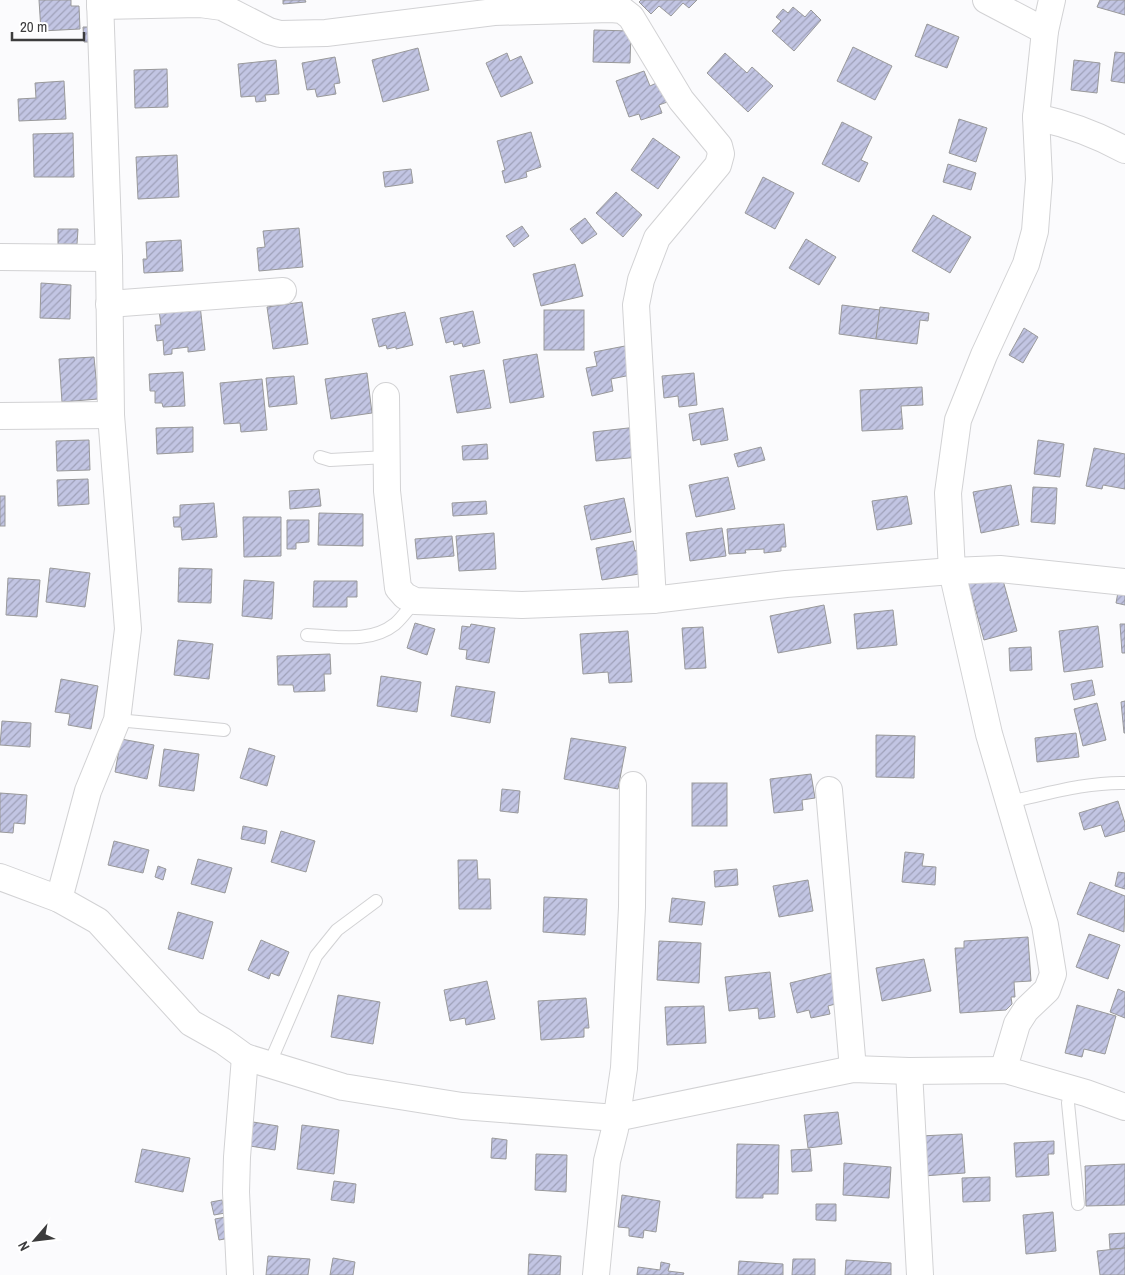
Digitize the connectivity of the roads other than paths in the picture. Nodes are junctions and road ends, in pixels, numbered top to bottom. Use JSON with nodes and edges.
{"nodes":[{"id":1,"x":986,"y":0,"type":"edge"},
{"id":2,"x":1052,"y":0,"type":"edge"},
{"id":3,"x":100,"y":3,"type":"edge"},
{"id":4,"x":1045,"y":31,"type":"junction"},
{"id":5,"x":1036,"y":117,"type":"junction"},
{"id":6,"x":1125,"y":150,"type":"edge"},
{"id":7,"x":0,"y":256,"type":"edge"},
{"id":8,"x":109,"y":258,"type":"junction"},
{"id":9,"x":283,"y":291,"type":"dead end"},
{"id":10,"x":109,"y":304,"type":"junction"},
{"id":11,"x":386,"y":396,"type":"dead end"},
{"id":12,"x":110,"y":415,"type":"junction"},
{"id":13,"x":0,"y":416,"type":"edge"},
{"id":14,"x":320,"y":457,"type":"dead end"},
{"id":15,"x":387,"y":457,"type":"junction"},
{"id":16,"x":952,"y":571,"type":"junction"},
{"id":17,"x":1125,"y":582,"type":"edge"},
{"id":18,"x":653,"y":600,"type":"junction"},
{"id":19,"x":415,"y":601,"type":"junction"},
{"id":20,"x":307,"y":635,"type":"dead end"},
{"id":21,"x":117,"y":720,"type":"junction"},
{"id":22,"x":224,"y":730,"type":"dead end"},
{"id":23,"x":1125,"y":783,"type":"edge"},
{"id":24,"x":633,"y":785,"type":"dead end"},
{"id":25,"x":830,"y":790,"type":"dead end"},
{"id":26,"x":1009,"y":802,"type":"junction"},
{"id":27,"x":0,"y":877,"type":"edge"},
{"id":28,"x":59,"y":899,"type":"junction"},
{"id":29,"x":376,"y":902,"type":"dead end"},
{"id":30,"x":245,"y":1057,"type":"junction"},
{"id":31,"x":269,"y":1065,"type":"junction"},
{"id":32,"x":853,"y":1069,"type":"junction"},
{"id":33,"x":1006,"y":1070,"type":"junction"},
{"id":34,"x":909,"y":1072,"type":"junction"},
{"id":35,"x":1071,"y":1088,"type":"junction"},
{"id":36,"x":1125,"y":1107,"type":"edge"},
{"id":37,"x":616,"y":1118,"type":"junction"},
{"id":38,"x":1078,"y":1204,"type":"dead end"},
{"id":39,"x":240,"y":1275,"type":"edge"},
{"id":40,"x":596,"y":1275,"type":"edge"},
{"id":41,"x":920,"y":1275,"type":"edge"}],
"edges":[{"from":1,"to":4,"type":"street"},
{"from":2,"to":4,"type":"street"},
{"from":3,"to":8,"type":"street"},
{"from":3,"to":18,"type":"street"},
{"from":4,"to":5,"type":"street"},
{"from":5,"to":6,"type":"street"},
{"from":5,"to":16,"type":"street"},
{"from":7,"to":8,"type":"street"},
{"from":8,"to":10,"type":"street"},
{"from":9,"to":10,"type":"street"},
{"from":10,"to":12,"type":"street"},
{"from":11,"to":15,"type":"street"},
{"from":12,"to":13,"type":"street"},
{"from":12,"to":21,"type":"street"},
{"from":14,"to":15,"type":"lane"},
{"from":15,"to":19,"type":"street"},
{"from":16,"to":17,"type":"street"},
{"from":16,"to":18,"type":"street"},
{"from":16,"to":26,"type":"street"},
{"from":18,"to":19,"type":"street"},
{"from":19,"to":20,"type":"lane"},
{"from":21,"to":22,"type":"lane"},
{"from":21,"to":28,"type":"street"},
{"from":23,"to":26,"type":"lane"},
{"from":24,"to":37,"type":"street"},
{"from":25,"to":32,"type":"street"},
{"from":26,"to":33,"type":"street"},
{"from":27,"to":28,"type":"street"},
{"from":28,"to":30,"type":"street"},
{"from":29,"to":31,"type":"lane"},
{"from":30,"to":31,"type":"street"},
{"from":30,"to":39,"type":"street"},
{"from":31,"to":37,"type":"street"},
{"from":32,"to":34,"type":"street"},
{"from":32,"to":37,"type":"street"},
{"from":33,"to":34,"type":"street"},
{"from":33,"to":35,"type":"street"},
{"from":34,"to":41,"type":"street"},
{"from":35,"to":36,"type":"street"},
{"from":35,"to":38,"type":"lane"},
{"from":37,"to":40,"type":"street"}]}
